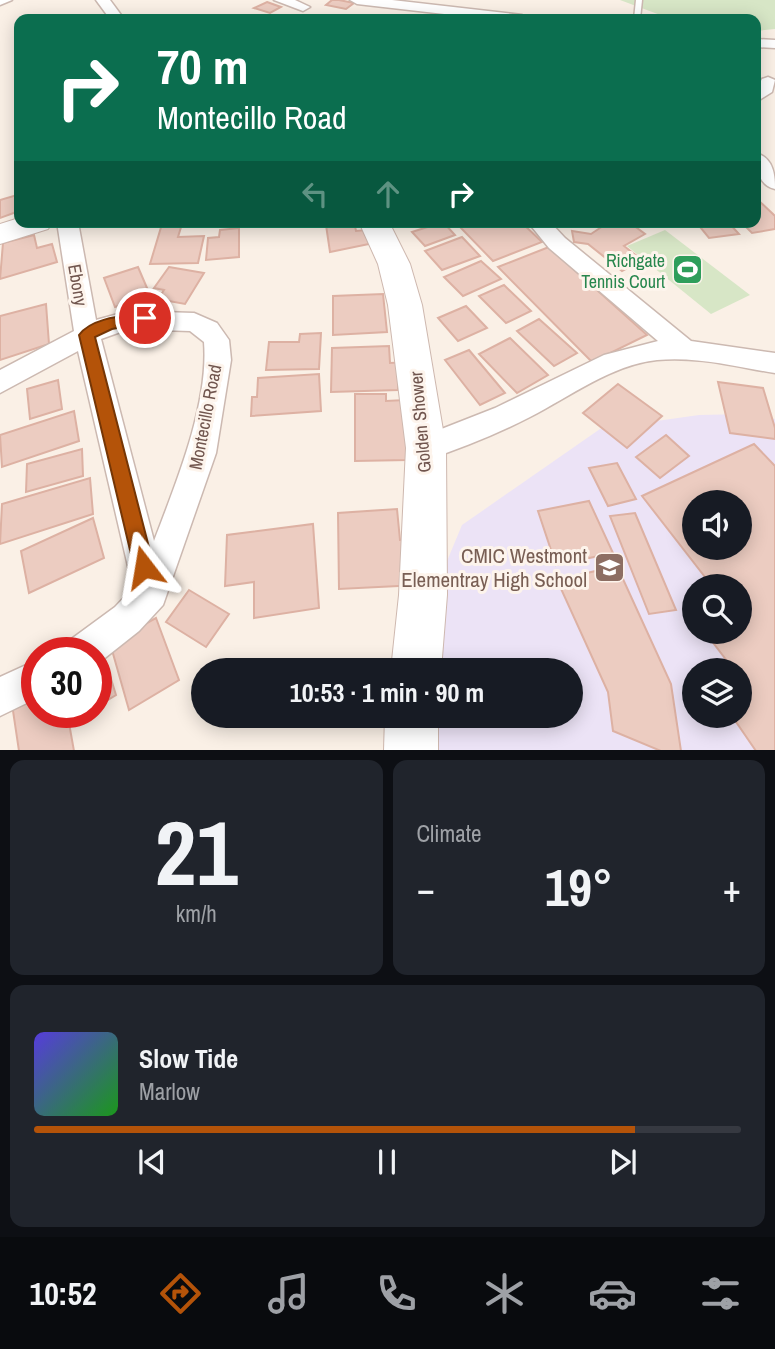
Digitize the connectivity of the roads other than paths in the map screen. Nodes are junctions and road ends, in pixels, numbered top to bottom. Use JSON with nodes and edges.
{"nodes":[{"id":1,"x":281,"y":0,"type":"edge"},
{"id":2,"x":357,"y":0,"type":"edge"},
{"id":3,"x":437,"y":4,"type":"edge"},
{"id":4,"x":303,"y":7,"type":"dead end"},
{"id":5,"x":494,"y":14,"type":"edge"},
{"id":6,"x":768,"y":82,"type":"dead end"},
{"id":7,"x":761,"y":94,"type":"edge"},
{"id":8,"x":19,"y":228,"type":"edge"},
{"id":9,"x":67,"y":228,"type":"edge"},
{"id":10,"x":377,"y":228,"type":"edge"},
{"id":11,"x":543,"y":228,"type":"edge"},
{"id":12,"x":0,"y":234,"type":"edge"},
{"id":13,"x":87,"y":335,"type":"junction"},
{"id":14,"x":685,"y":350,"type":"junction"},
{"id":15,"x":775,"y":363,"type":"edge"},
{"id":16,"x":0,"y":382,"type":"edge"},
{"id":17,"x":426,"y":449,"type":"junction"},
{"id":18,"x":151,"y":593,"type":"junction"},
{"id":19,"x":104,"y":637,"type":"edge"},
{"id":20,"x":417,"y":658,"type":"edge"},
{"id":21,"x":21,"y":686,"type":"edge"},
{"id":22,"x":0,"y":697,"type":"edge"},
{"id":23,"x":412,"y":728,"type":"edge"},
{"id":24,"x":411,"y":750,"type":"edge"}],
"edges":[{"from":1,"to":4,"type":"street"},
{"from":2,"to":3,"type":"street"},
{"from":3,"to":5,"type":"street"},
{"from":6,"to":7,"type":"street"},
{"from":8,"to":12,"type":"main road"},
{"from":9,"to":13,"type":"street","name":"Ebony"},
{"from":10,"to":17,"type":"main road","name":"Golden Shower"},
{"from":11,"to":14,"type":"street"},
{"from":13,"to":16,"type":"street","name":"Montecillo Road"},
{"from":13,"to":18,"type":"street","name":"Ebony"},
{"from":13,"to":18,"type":"street","name":"Montecillo Road"},
{"from":14,"to":15,"type":"street"},
{"from":14,"to":17,"type":"street"},
{"from":17,"to":20,"type":"main road","name":"Golden Shower"},
{"from":18,"to":19,"type":"street","name":"Montecillo Road"},
{"from":21,"to":22,"type":"street"},
{"from":23,"to":24,"type":"main road"}]}
